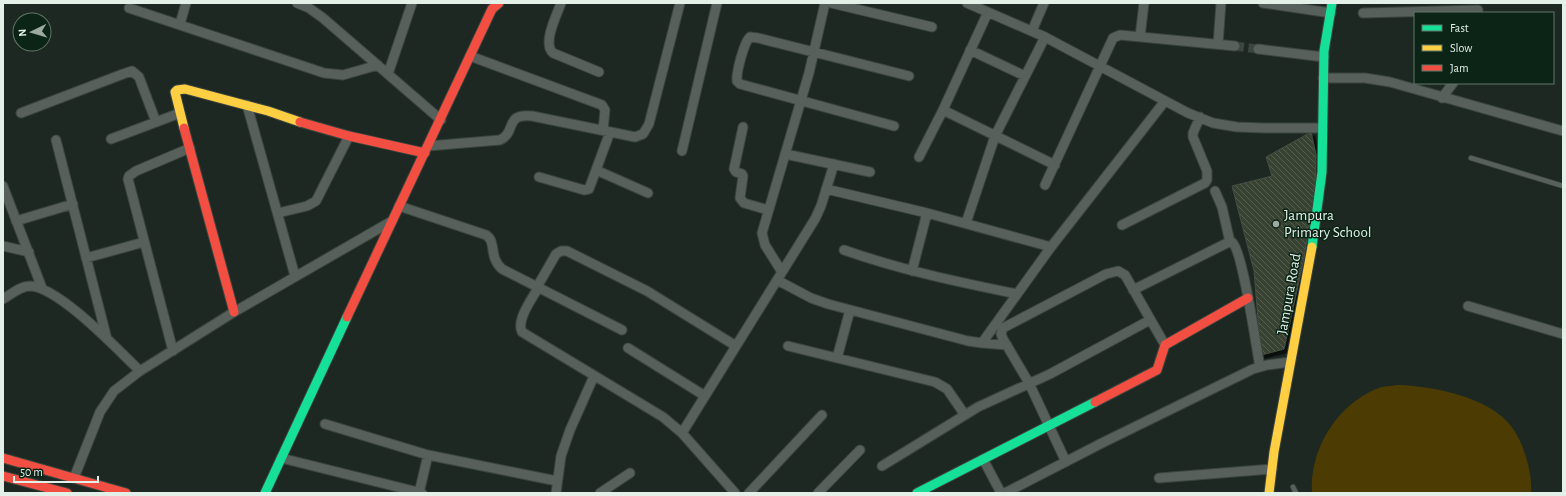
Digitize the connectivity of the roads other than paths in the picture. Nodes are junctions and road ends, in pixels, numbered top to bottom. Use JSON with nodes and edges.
{"nodes":[{"id":1,"x":186,"y":3,"type":"edge"},
{"id":2,"x":298,"y":3,"type":"edge"},
{"id":3,"x":412,"y":3,"type":"edge"},
{"id":4,"x":562,"y":3,"type":"edge"},
{"id":5,"x":680,"y":3,"type":"edge"},
{"id":6,"x":717,"y":3,"type":"edge"},
{"id":7,"x":825,"y":3,"type":"edge"},
{"id":8,"x":831,"y":3,"type":"edge"},
{"id":9,"x":967,"y":3,"type":"edge"},
{"id":10,"x":1044,"y":3,"type":"edge"},
{"id":11,"x":1144,"y":3,"type":"edge"},
{"id":12,"x":1221,"y":3,"type":"edge"},
{"id":13,"x":1263,"y":3,"type":"edge"},
{"id":14,"x":1332,"y":3,"type":"edge"},
{"id":15,"x":494,"y":5,"type":"edge"},
{"id":16,"x":129,"y":8,"type":"dead end"},
{"id":17,"x":1393,"y":8,"type":"edge"},
{"id":18,"x":1478,"y":9,"type":"edge"},
{"id":19,"x":988,"y":12,"type":"junction"},
{"id":20,"x":1331,"y":13,"type":"junction"},
{"id":21,"x":1363,"y":13,"type":"dead end"},
{"id":22,"x":180,"y":24,"type":"junction"},
{"id":23,"x":932,"y":27,"type":"dead end"},
{"id":24,"x":1032,"y":31,"type":"junction"},
{"id":25,"x":1045,"y":37,"type":"junction"},
{"id":26,"x":1140,"y":37,"type":"junction"},
{"id":27,"x":1218,"y":44,"type":"junction"},
{"id":28,"x":1235,"y":46,"type":"tunnel mouth"},
{"id":29,"x":1258,"y":49,"type":"tunnel mouth"},
{"id":30,"x":970,"y":50,"type":"junction"},
{"id":31,"x":814,"y":52,"type":"junction"},
{"id":32,"x":470,"y":56,"type":"junction"},
{"id":33,"x":1324,"y":57,"type":"junction"},
{"id":34,"x":378,"y":65,"type":"junction"},
{"id":35,"x":1100,"y":66,"type":"junction"},
{"id":36,"x":598,"y":72,"type":"dead end"},
{"id":37,"x":388,"y":74,"type":"junction"},
{"id":38,"x":909,"y":76,"type":"dead end"},
{"id":39,"x":1025,"y":76,"type":"junction"},
{"id":40,"x":1323,"y":78,"type":"junction"},
{"id":41,"x":1452,"y":84,"type":"edge"},
{"id":42,"x":1442,"y":98,"type":"junction"},
{"id":43,"x":801,"y":101,"type":"junction"},
{"id":44,"x":1165,"y":101,"type":"junction"},
{"id":45,"x":247,"y":105,"type":"junction"},
{"id":46,"x":943,"y":110,"type":"junction"},
{"id":47,"x":21,"y":113,"type":"dead end"},
{"id":48,"x":180,"y":113,"type":"junction"},
{"id":49,"x":1200,"y":117,"type":"junction"},
{"id":50,"x":440,"y":120,"type":"junction"},
{"id":51,"x":156,"y":122,"type":"junction"},
{"id":52,"x":894,"y":126,"type":"dead end"},
{"id":53,"x":743,"y":127,"type":"dead end"},
{"id":54,"x":1322,"y":128,"type":"junction"},
{"id":55,"x":1561,"y":130,"type":"edge"},
{"id":56,"x":606,"y":131,"type":"junction"},
{"id":57,"x":349,"y":136,"type":"junction"},
{"id":58,"x":995,"y":136,"type":"junction"},
{"id":59,"x":111,"y":139,"type":"dead end"},
{"id":60,"x":56,"y":140,"type":"dead end"},
{"id":61,"x":190,"y":148,"type":"junction"},
{"id":62,"x":426,"y":150,"type":"junction"},
{"id":63,"x":682,"y":151,"type":"dead end"},
{"id":64,"x":785,"y":154,"type":"junction"},
{"id":65,"x":919,"y":157,"type":"dead end"},
{"id":66,"x":1471,"y":158,"type":"dead end"},
{"id":67,"x":834,"y":164,"type":"junction"},
{"id":68,"x":1055,"y":165,"type":"junction"},
{"id":69,"x":596,"y":170,"type":"junction"},
{"id":70,"x":870,"y":172,"type":"dead end"},
{"id":71,"x":539,"y":177,"type":"dead end"},
{"id":72,"x":1045,"y":185,"type":"dead end"},
{"id":73,"x":3,"y":186,"type":"edge"},
{"id":74,"x":1563,"y":186,"type":"edge"},
{"id":75,"x":826,"y":189,"type":"junction"},
{"id":76,"x":1216,"y":191,"type":"dead end"},
{"id":77,"x":648,"y":194,"type":"dead end"},
{"id":78,"x":73,"y":204,"type":"junction"},
{"id":79,"x":399,"y":206,"type":"junction"},
{"id":80,"x":768,"y":210,"type":"junction"},
{"id":81,"x":278,"y":213,"type":"junction"},
{"id":82,"x":927,"y":213,"type":"junction"},
{"id":83,"x":16,"y":221,"type":"junction"},
{"id":84,"x":392,"y":221,"type":"junction"},
{"id":85,"x":966,"y":223,"type":"junction"},
{"id":86,"x":1122,"y":225,"type":"dead end"},
{"id":87,"x":144,"y":242,"type":"junction"},
{"id":88,"x":1230,"y":242,"type":"junction"},
{"id":89,"x":3,"y":246,"type":"edge"},
{"id":90,"x":1051,"y":247,"type":"junction"},
{"id":91,"x":844,"y":250,"type":"dead end"},
{"id":92,"x":29,"y":252,"type":"junction"},
{"id":93,"x":86,"y":258,"type":"junction"},
{"id":94,"x":912,"y":271,"type":"junction"},
{"id":95,"x":782,"y":272,"type":"junction"},
{"id":96,"x":295,"y":276,"type":"junction"},
{"id":97,"x":777,"y":280,"type":"junction"},
{"id":98,"x":42,"y":288,"type":"junction"},
{"id":99,"x":538,"y":288,"type":"junction"},
{"id":100,"x":1133,"y":290,"type":"junction"},
{"id":101,"x":1017,"y":294,"type":"junction"},
{"id":102,"x":1248,"y":298,"type":"junction"},
{"id":103,"x":3,"y":299,"type":"edge"},
{"id":104,"x":1468,"y":306,"type":"dead end"},
{"id":105,"x":850,"y":310,"type":"junction"},
{"id":106,"x":234,"y":312,"type":"junction"},
{"id":107,"x":1150,"y":320,"type":"junction"},
{"id":108,"x":622,"y":330,"type":"dead end"},
{"id":109,"x":1563,"y":334,"type":"edge"},
{"id":110,"x":107,"y":339,"type":"junction"},
{"id":111,"x":982,"y":344,"type":"junction"},
{"id":112,"x":1007,"y":345,"type":"junction"},
{"id":113,"x":1165,"y":345,"type":"junction"},
{"id":114,"x":736,"y":346,"type":"junction"},
{"id":115,"x":788,"y":346,"type":"dead end"},
{"id":116,"x":628,"y":348,"type":"dead end"},
{"id":117,"x":173,"y":351,"type":"junction"},
{"id":118,"x":837,"y":358,"type":"junction"},
{"id":119,"x":1290,"y":362,"type":"junction"},
{"id":120,"x":1260,"y":367,"type":"junction"},
{"id":121,"x":140,"y":371,"type":"junction"},
{"id":122,"x":594,"y":376,"type":"junction"},
{"id":123,"x":1029,"y":383,"type":"junction"},
{"id":124,"x":705,"y":396,"type":"junction"},
{"id":125,"x":822,"y":415,"type":"dead end"},
{"id":126,"x":965,"y":415,"type":"junction"},
{"id":127,"x":325,"y":424,"type":"dead end"},
{"id":128,"x":1049,"y":425,"type":"junction"},
{"id":129,"x":682,"y":433,"type":"junction"},
{"id":130,"x":860,"y":450,"type":"dead end"},
{"id":131,"x":428,"y":454,"type":"junction"},
{"id":132,"x":3,"y":458,"type":"edge"},
{"id":133,"x":281,"y":458,"type":"junction"},
{"id":134,"x":983,"y":459,"type":"junction"},
{"id":135,"x":1066,"y":462,"type":"junction"},
{"id":136,"x":882,"y":466,"type":"dead end"},
{"id":137,"x":1272,"y":469,"type":"junction"},
{"id":138,"x":630,"y":473,"type":"dead end"},
{"id":139,"x":3,"y":476,"type":"edge"},
{"id":140,"x":74,"y":478,"type":"junction"},
{"id":141,"x":1159,"y":478,"type":"dead end"},
{"id":142,"x":557,"y":481,"type":"junction"},
{"id":143,"x":1293,"y":487,"type":"dead end"},
{"id":144,"x":67,"y":493,"type":"edge"},
{"id":145,"x":126,"y":493,"type":"edge"},
{"id":146,"x":264,"y":493,"type":"edge"},
{"id":147,"x":420,"y":493,"type":"edge"},
{"id":148,"x":556,"y":493,"type":"edge"},
{"id":149,"x":600,"y":493,"type":"edge"},
{"id":150,"x":735,"y":493,"type":"edge"},
{"id":151,"x":748,"y":493,"type":"edge"},
{"id":152,"x":818,"y":493,"type":"edge"},
{"id":153,"x":917,"y":493,"type":"edge"},
{"id":154,"x":1001,"y":493,"type":"edge"},
{"id":155,"x":1005,"y":493,"type":"edge"},
{"id":156,"x":1269,"y":493,"type":"edge"},
{"id":157,"x":1296,"y":493,"type":"edge"}],
"edges":[{"from":1,"to":22,"type":"street"},
{"from":2,"to":34,"type":"street"},
{"from":3,"to":37,"type":"street"},
{"from":4,"to":36,"type":"street"},
{"from":5,"to":56,"type":"street"},
{"from":6,"to":63,"type":"street"},
{"from":7,"to":31,"type":"street"},
{"from":8,"to":23,"type":"street"},
{"from":9,"to":19,"type":"street"},
{"from":10,"to":24,"type":"street"},
{"from":11,"to":26,"type":"street"},
{"from":12,"to":27,"type":"street"},
{"from":13,"to":20,"type":"street"},
{"from":14,"to":20,"type":"main road","name":"Jampura Road"},
{"from":15,"to":32,"type":"main road"},
{"from":16,"to":22,"type":"street"},
{"from":17,"to":18,"type":"street"},
{"from":17,"to":21,"type":"street"},
{"from":19,"to":24,"type":"street"},
{"from":19,"to":30,"type":"street"},
{"from":20,"to":33,"type":"main road","name":"Jampura Road"},
{"from":22,"to":34,"type":"street"},
{"from":24,"to":25,"type":"street"},
{"from":25,"to":35,"type":"street"},
{"from":25,"to":39,"type":"street"},
{"from":26,"to":27,"type":"street"},
{"from":26,"to":35,"type":"street"},
{"from":27,"to":28,"type":"street"},
{"from":29,"to":33,"type":"street"},
{"from":30,"to":39,"type":"street"},
{"from":30,"to":46,"type":"street"},
{"from":31,"to":38,"type":"street"},
{"from":31,"to":43,"type":"street"},
{"from":31,"to":43,"type":"street"},
{"from":32,"to":50,"type":"main road"},
{"from":32,"to":56,"type":"street"},
{"from":33,"to":40,"type":"main road","name":"Jampura Road"},
{"from":34,"to":37,"type":"street"},
{"from":35,"to":44,"type":"street"},
{"from":35,"to":68,"type":"street"},
{"from":37,"to":50,"type":"street"},
{"from":39,"to":58,"type":"street"},
{"from":40,"to":42,"type":"street"},
{"from":40,"to":54,"type":"main road","name":"Jampura Road"},
{"from":41,"to":42,"type":"street"},
{"from":42,"to":55,"type":"street"},
{"from":43,"to":52,"type":"street"},
{"from":43,"to":64,"type":"street"},
{"from":44,"to":49,"type":"street"},
{"from":44,"to":90,"type":"street"},
{"from":45,"to":48,"type":"main road"},
{"from":45,"to":57,"type":"main road"},
{"from":45,"to":81,"type":"street"},
{"from":46,"to":58,"type":"street"},
{"from":46,"to":65,"type":"street"},
{"from":47,"to":51,"type":"street"},
{"from":48,"to":51,"type":"street"},
{"from":48,"to":61,"type":"main road"},
{"from":49,"to":54,"type":"street"},
{"from":49,"to":86,"type":"street"},
{"from":50,"to":62,"type":"main road"},
{"from":51,"to":59,"type":"street"},
{"from":53,"to":80,"type":"street"},
{"from":54,"to":119,"type":"main road","name":"Jampura Road"},
{"from":56,"to":62,"type":"street"},
{"from":56,"to":69,"type":"street"},
{"from":57,"to":62,"type":"main road"},
{"from":57,"to":81,"type":"street"},
{"from":58,"to":68,"type":"street"},
{"from":58,"to":85,"type":"street"},
{"from":60,"to":78,"type":"street"},
{"from":61,"to":87,"type":"street"},
{"from":61,"to":106,"type":"main road"},
{"from":62,"to":79,"type":"main road"},
{"from":64,"to":67,"type":"street"},
{"from":64,"to":80,"type":"street"},
{"from":66,"to":74,"type":"lane"},
{"from":67,"to":70,"type":"street"},
{"from":67,"to":75,"type":"street"},
{"from":68,"to":72,"type":"street"},
{"from":69,"to":71,"type":"street"},
{"from":69,"to":77,"type":"street"},
{"from":73,"to":83,"type":"street"},
{"from":75,"to":82,"type":"street"},
{"from":75,"to":95,"type":"street"},
{"from":76,"to":88,"type":"street"},
{"from":78,"to":83,"type":"street"},
{"from":78,"to":93,"type":"street"},
{"from":79,"to":84,"type":"main road"},
{"from":79,"to":99,"type":"street"},
{"from":80,"to":95,"type":"street"},
{"from":81,"to":96,"type":"street"},
{"from":82,"to":85,"type":"street"},
{"from":82,"to":94,"type":"street"},
{"from":83,"to":92,"type":"street"},
{"from":84,"to":96,"type":"street"},
{"from":84,"to":133,"type":"main road"},
{"from":85,"to":90,"type":"street"},
{"from":87,"to":93,"type":"street"},
{"from":87,"to":117,"type":"street"},
{"from":88,"to":100,"type":"street"},
{"from":88,"to":102,"type":"street"},
{"from":89,"to":92,"type":"street"},
{"from":90,"to":101,"type":"street"},
{"from":91,"to":94,"type":"street"},
{"from":92,"to":98,"type":"street"},
{"from":93,"to":110,"type":"street"},
{"from":94,"to":101,"type":"street"},
{"from":95,"to":97,"type":"street"},
{"from":96,"to":106,"type":"street"},
{"from":97,"to":105,"type":"street"},
{"from":97,"to":114,"type":"street"},
{"from":98,"to":103,"type":"street"},
{"from":98,"to":110,"type":"street"},
{"from":99,"to":108,"type":"street"},
{"from":99,"to":114,"type":"street"},
{"from":99,"to":122,"type":"street"},
{"from":100,"to":107,"type":"street"},
{"from":100,"to":112,"type":"street"},
{"from":101,"to":111,"type":"street"},
{"from":102,"to":113,"type":"main road"},
{"from":102,"to":120,"type":"street"},
{"from":104,"to":109,"type":"street"},
{"from":105,"to":111,"type":"street"},
{"from":105,"to":118,"type":"street"},
{"from":106,"to":117,"type":"street"},
{"from":107,"to":113,"type":"street"},
{"from":107,"to":123,"type":"street"},
{"from":110,"to":121,"type":"street"},
{"from":111,"to":112,"type":"street"},
{"from":112,"to":123,"type":"street"},
{"from":113,"to":128,"type":"main road"},
{"from":114,"to":124,"type":"street"},
{"from":115,"to":118,"type":"street"},
{"from":116,"to":124,"type":"street"},
{"from":117,"to":121,"type":"street"},
{"from":118,"to":126,"type":"street"},
{"from":119,"to":120,"type":"street"},
{"from":119,"to":137,"type":"main road","name":"Jampura Road"},
{"from":120,"to":135,"type":"street"},
{"from":121,"to":140,"type":"street"},
{"from":122,"to":129,"type":"street"},
{"from":122,"to":142,"type":"street"},
{"from":123,"to":126,"type":"street"},
{"from":123,"to":128,"type":"street"},
{"from":124,"to":129,"type":"street"},
{"from":125,"to":151,"type":"street"},
{"from":126,"to":136,"type":"street"},
{"from":127,"to":131,"type":"street"},
{"from":128,"to":134,"type":"main road"},
{"from":128,"to":135,"type":"street"},
{"from":129,"to":150,"type":"street"},
{"from":130,"to":152,"type":"street"},
{"from":131,"to":142,"type":"street"},
{"from":131,"to":147,"type":"street"},
{"from":132,"to":140,"type":"main road"},
{"from":133,"to":146,"type":"main road"},
{"from":133,"to":147,"type":"street"},
{"from":134,"to":153,"type":"main road"},
{"from":134,"to":154,"type":"street"},
{"from":135,"to":155,"type":"street"},
{"from":137,"to":141,"type":"street"},
{"from":137,"to":156,"type":"main road","name":"Jampura Road"},
{"from":138,"to":149,"type":"street"},
{"from":139,"to":144,"type":"main road"},
{"from":140,"to":145,"type":"main road"},
{"from":142,"to":148,"type":"street"},
{"from":143,"to":157,"type":"lane"}]}
